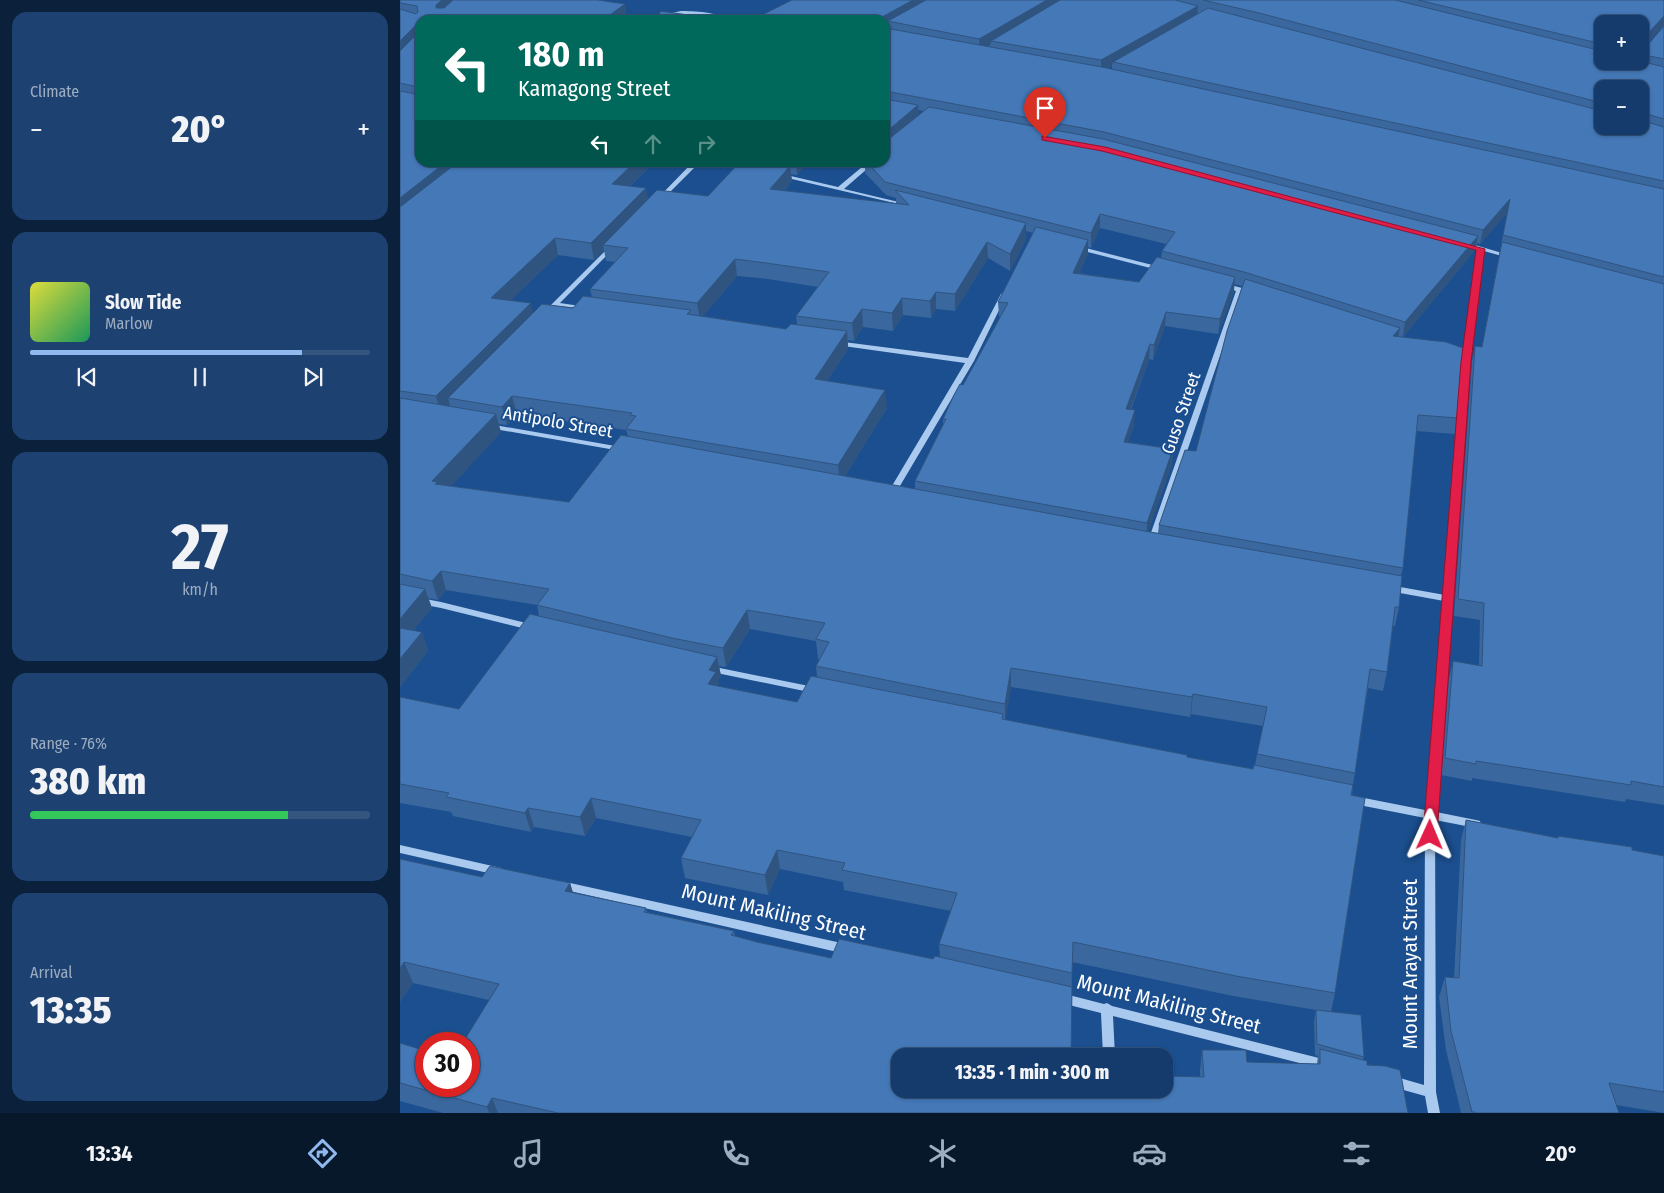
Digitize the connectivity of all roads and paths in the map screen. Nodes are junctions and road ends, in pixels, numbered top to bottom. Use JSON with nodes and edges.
{"nodes":[{"id":1,"x":665,"y":15,"type":"edge"},
{"id":2,"x":709,"y":15,"type":"edge"},
{"id":3,"x":692,"y":167,"type":"edge"},
{"id":4,"x":736,"y":167,"type":"edge"},
{"id":5,"x":866,"y":167,"type":"edge"},
{"id":6,"x":758,"y":172,"type":"edge"},
{"id":7,"x":777,"y":176,"type":"edge"},
{"id":8,"x":841,"y":188,"type":"junction"},
{"id":9,"x":656,"y":203,"type":"edge"},
{"id":10,"x":917,"y":208,"type":"edge"},
{"id":11,"x":616,"y":244,"type":"edge"},
{"id":12,"x":1070,"y":246,"type":"edge"},
{"id":13,"x":1471,"y":246,"type":"edge"},
{"id":14,"x":1481,"y":249,"type":"junction"},
{"id":15,"x":1519,"y":258,"type":"edge"},
{"id":16,"x":1174,"y":272,"type":"edge"},
{"id":17,"x":1212,"y":282,"type":"edge"},
{"id":18,"x":1240,"y":289,"type":"junction"},
{"id":19,"x":1006,"y":290,"type":"edge"},
{"id":20,"x":1259,"y":295,"type":"edge"},
{"id":21,"x":555,"y":304,"type":"junction"},
{"id":22,"x":594,"y":310,"type":"edge"},
{"id":23,"x":548,"y":311,"type":"edge"},
{"id":24,"x":831,"y":342,"type":"edge"},
{"id":25,"x":1456,"y":358,"type":"edge"},
{"id":26,"x":970,"y":361,"type":"junction"},
{"id":27,"x":1466,"y":362,"type":"junction"},
{"id":28,"x":483,"y":425,"type":"edge"},
{"id":29,"x":628,"y":450,"type":"edge"},
{"id":30,"x":880,"y":494,"type":"edge"},
{"id":31,"x":890,"y":496,"type":"junction"},
{"id":32,"x":900,"y":498,"type":"edge"},
{"id":33,"x":1140,"y":544,"type":"edge"},
{"id":34,"x":1150,"y":546,"type":"junction"},
{"id":35,"x":1160,"y":548,"type":"edge"},
{"id":36,"x":1381,"y":587,"type":"edge"},
{"id":37,"x":400,"y":598,"type":"edge"},
{"id":38,"x":1449,"y":599,"type":"junction"},
{"id":39,"x":544,"y":630,"type":"edge"},
{"id":40,"x":704,"y":668,"type":"edge"},
{"id":41,"x":820,"y":691,"type":"edge"},
{"id":42,"x":1343,"y":797,"type":"edge"},
{"id":43,"x":1430,"y":815,"type":"junction"},
{"id":44,"x":1489,"y":826,"type":"edge"},
{"id":45,"x":400,"y":849,"type":"edge"},
{"id":46,"x":506,"y":873,"type":"edge"},
{"id":47,"x":545,"y":881,"type":"edge"},
{"id":48,"x":855,"y":951,"type":"edge"},
{"id":49,"x":1048,"y":995,"type":"edge"},
{"id":50,"x":1107,"y":1008,"type":"junction"},
{"id":51,"x":1109,"y":1048,"type":"edge"},
{"id":52,"x":1335,"y":1067,"type":"edge"},
{"id":53,"x":1382,"y":1079,"type":"edge"},
{"id":54,"x":1430,"y":1092,"type":"junction"},
{"id":55,"x":1111,"y":1098,"type":"edge"},
{"id":56,"x":1112,"y":1113,"type":"edge"},
{"id":57,"x":1434,"y":1113,"type":"edge"}],
"edges":[{"from":1,"to":2,"type":"street"},
{"from":3,"to":9,"type":"street"},
{"from":4,"to":6,"type":"street"},
{"from":5,"to":8,"type":"street"},
{"from":7,"to":8,"type":"street"},
{"from":8,"to":10,"type":"street"},
{"from":11,"to":21,"type":"street"},
{"from":12,"to":16,"type":"street"},
{"from":13,"to":14,"type":"street"},
{"from":14,"to":15,"type":"street"},
{"from":14,"to":27,"type":"street","name":"Mount Arayat Street"},
{"from":17,"to":18,"type":"street"},
{"from":18,"to":20,"type":"street"},
{"from":18,"to":34,"type":"street","name":"Guso Street"},
{"from":19,"to":26,"type":"street"},
{"from":21,"to":22,"type":"street"},
{"from":21,"to":23,"type":"street"},
{"from":24,"to":26,"type":"street"},
{"from":25,"to":27,"type":"street"},
{"from":26,"to":31,"type":"street"},
{"from":27,"to":38,"type":"street","name":"Mount Arayat Street"},
{"from":28,"to":29,"type":"street","name":"Antipolo Street"},
{"from":30,"to":31,"type":"street"},
{"from":31,"to":32,"type":"street"},
{"from":33,"to":34,"type":"street"},
{"from":34,"to":35,"type":"street"},
{"from":36,"to":38,"type":"street"},
{"from":37,"to":39,"type":"street"},
{"from":38,"to":43,"type":"street","name":"Mount Arayat Street"},
{"from":40,"to":41,"type":"street"},
{"from":42,"to":43,"type":"street"},
{"from":43,"to":44,"type":"street"},
{"from":43,"to":54,"type":"street","name":"Mount Arayat Street"},
{"from":45,"to":46,"type":"street"},
{"from":47,"to":48,"type":"street","name":"Mount Makiling Street"},
{"from":49,"to":50,"type":"street","name":"Mount Makiling Street"},
{"from":50,"to":51,"type":"street"},
{"from":50,"to":52,"type":"street","name":"Mount Makiling Street"},
{"from":53,"to":54,"type":"street"},
{"from":54,"to":57,"type":"street","name":"Mount Arayat Street"},
{"from":55,"to":56,"type":"street"}]}
